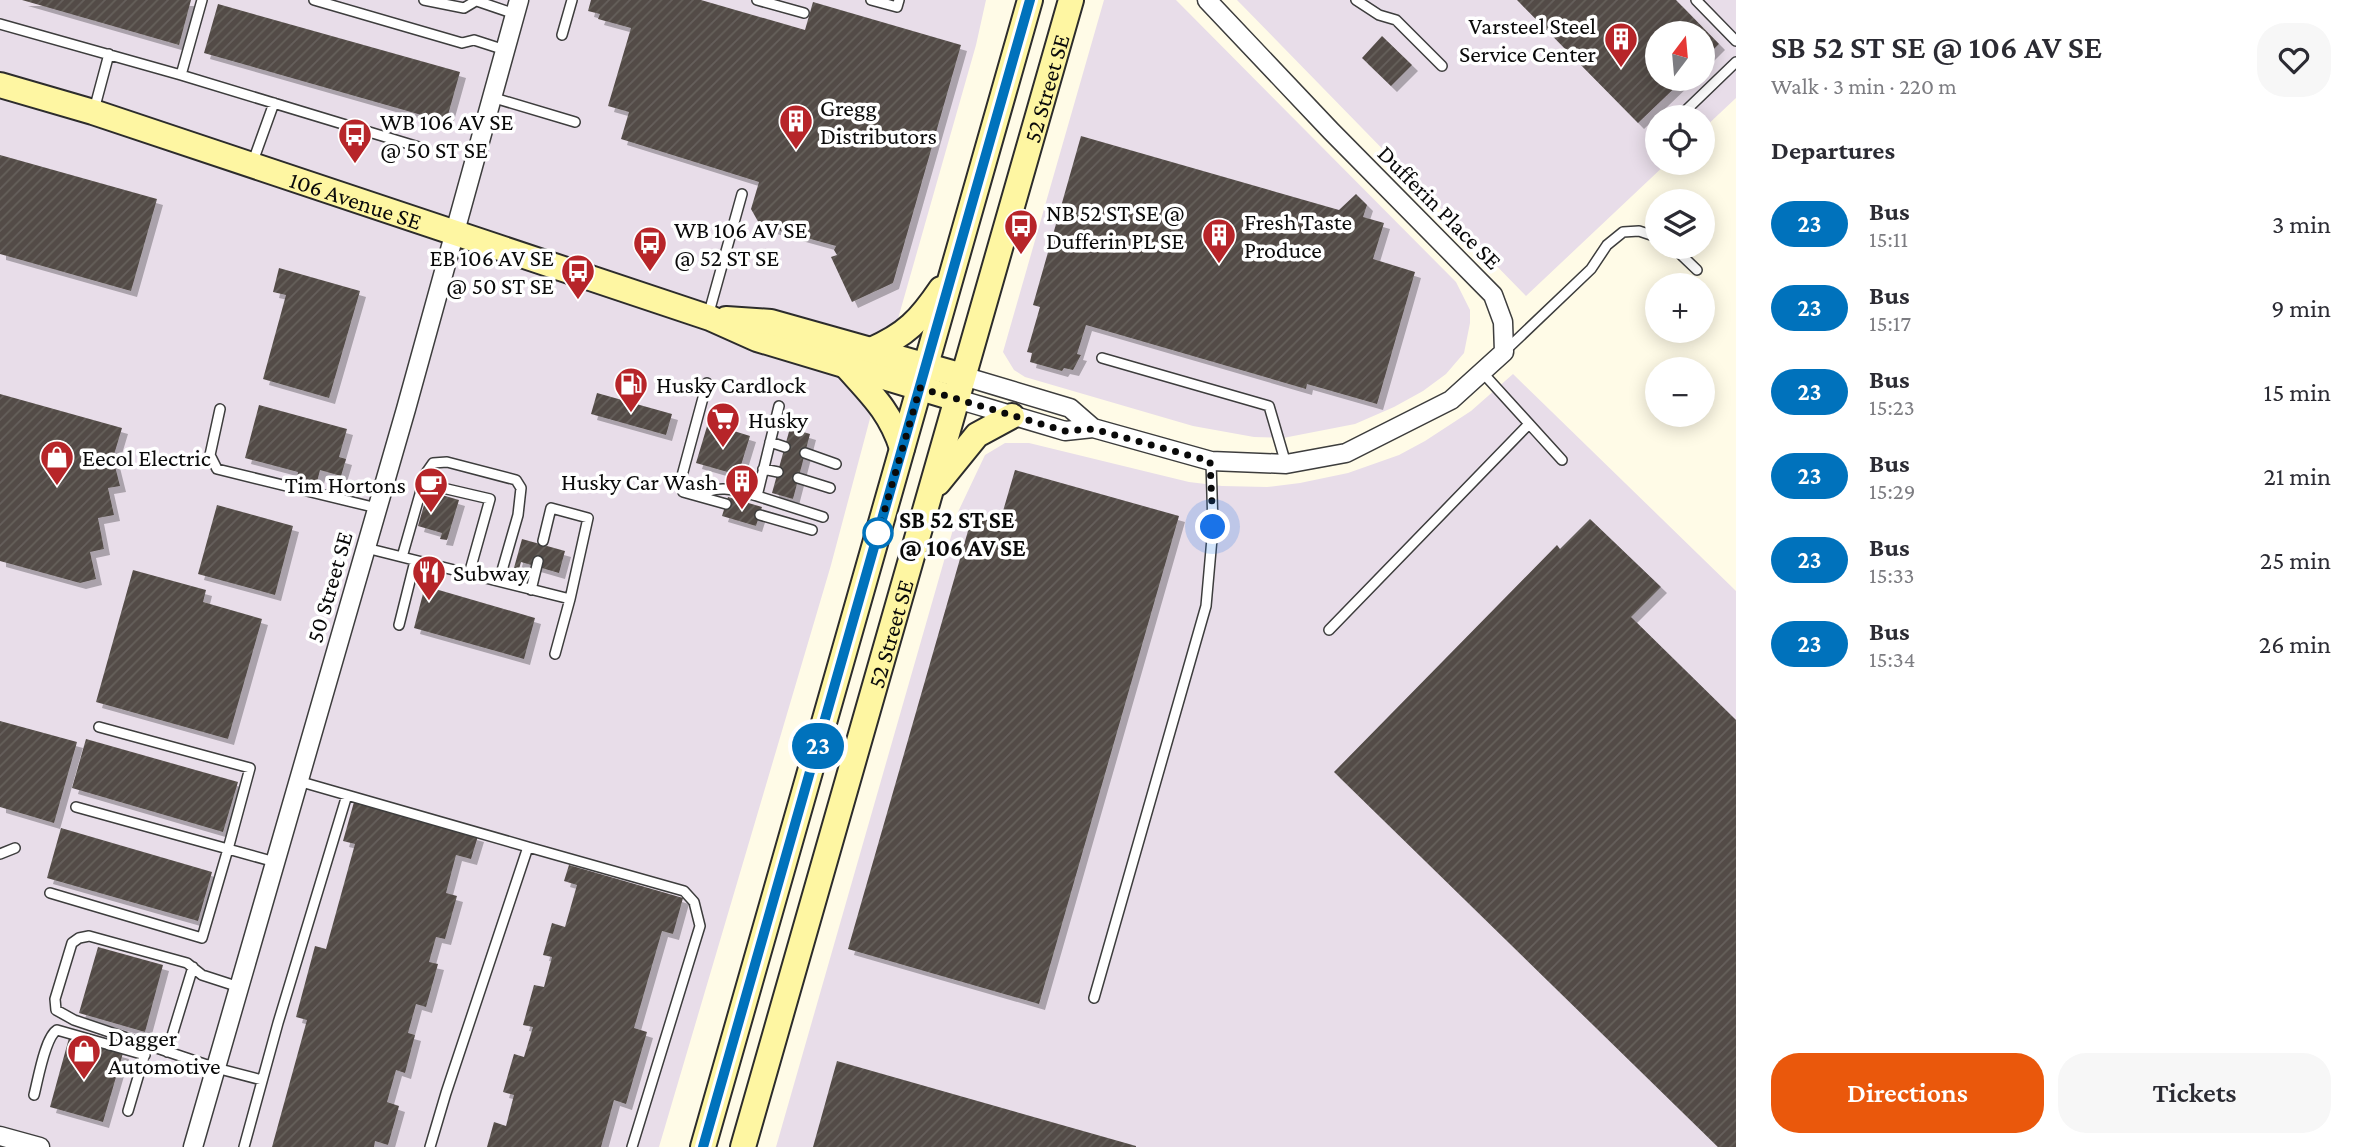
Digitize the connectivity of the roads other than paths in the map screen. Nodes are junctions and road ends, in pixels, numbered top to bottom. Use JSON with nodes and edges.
{"nodes":[{"id":1,"x":202,"y":0,"type":"edge"},
{"id":2,"x":314,"y":0,"type":"edge"},
{"id":3,"x":424,"y":0,"type":"edge"},
{"id":4,"x":571,"y":0,"type":"edge"},
{"id":5,"x":757,"y":0,"type":"edge"},
{"id":6,"x":871,"y":0,"type":"edge"},
{"id":7,"x":899,"y":0,"type":"edge"},
{"id":8,"x":1030,"y":0,"type":"edge"},
{"id":9,"x":1071,"y":0,"type":"edge"},
{"id":10,"x":1207,"y":0,"type":"edge"},
{"id":11,"x":1356,"y":0,"type":"edge"},
{"id":12,"x":1696,"y":0,"type":"edge"},
{"id":13,"x":474,"y":1,"type":"edge"},
{"id":14,"x":517,"y":7,"type":"edge"},
{"id":15,"x":804,"y":13,"type":"dead end"},
{"id":16,"x":0,"y":24,"type":"edge"},
{"id":17,"x":562,"y":35,"type":"dead end"},
{"id":18,"x":1736,"y":41,"type":"edge"},
{"id":19,"x":505,"y":50,"type":"junction"},
{"id":20,"x":109,"y":54,"type":"junction"},
{"id":21,"x":1736,"y":62,"type":"edge"},
{"id":22,"x":1442,"y":66,"type":"dead end"},
{"id":23,"x":181,"y":75,"type":"junction"},
{"id":24,"x":0,"y":85,"type":"edge"},
{"id":25,"x":491,"y":97,"type":"junction"},
{"id":26,"x":274,"y":103,"type":"junction"},
{"id":27,"x":1691,"y":105,"type":"edge"},
{"id":28,"x":93,"y":111,"type":"junction"},
{"id":29,"x":575,"y":122,"type":"dead end"},
{"id":30,"x":422,"y":148,"type":"dead end"},
{"id":31,"x":252,"y":165,"type":"junction"},
{"id":32,"x":742,"y":194,"type":"dead end"},
{"id":33,"x":453,"y":233,"type":"junction"},
{"id":34,"x":1645,"y":233,"type":"edge"},
{"id":35,"x":1686,"y":259,"type":"edge"},
{"id":36,"x":1697,"y":270,"type":"dead end"},
{"id":37,"x":952,"y":274,"type":"junction"},
{"id":38,"x":709,"y":318,"type":"junction"},
{"id":39,"x":871,"y":350,"type":"junction"},
{"id":40,"x":1504,"y":352,"type":"junction"},
{"id":41,"x":1102,"y":358,"type":"dead end"},
{"id":42,"x":846,"y":366,"type":"junction"},
{"id":43,"x":1482,"y":372,"type":"junction"},
{"id":44,"x":923,"y":377,"type":"junction"},
{"id":45,"x":706,"y":383,"type":"dead end"},
{"id":46,"x":960,"y":387,"type":"junction"},
{"id":47,"x":779,"y":406,"type":"dead end"},
{"id":48,"x":220,"y":410,"type":"dead end"},
{"id":49,"x":1012,"y":416,"type":"junction"},
{"id":50,"x":1529,"y":424,"type":"junction"},
{"id":51,"x":1093,"y":429,"type":"junction"},
{"id":52,"x":770,"y":442,"type":"junction"},
{"id":53,"x":785,"y":447,"type":"dead end"},
{"id":54,"x":902,"y":448,"type":"junction"},
{"id":55,"x":805,"y":453,"type":"dead end"},
{"id":56,"x":1562,"y":460,"type":"dead end"},
{"id":57,"x":1210,"y":461,"type":"junction"},
{"id":58,"x":836,"y":464,"type":"dead end"},
{"id":59,"x":1286,"y":464,"type":"junction"},
{"id":60,"x":764,"y":469,"type":"junction"},
{"id":61,"x":778,"y":472,"type":"dead end"},
{"id":62,"x":798,"y":478,"type":"dead end"},
{"id":63,"x":830,"y":488,"type":"dead end"},
{"id":64,"x":447,"y":489,"type":"dead end"},
{"id":65,"x":930,"y":492,"type":"junction"},
{"id":66,"x":699,"y":495,"type":"junction"},
{"id":67,"x":757,"y":496,"type":"junction"},
{"id":68,"x":726,"y":504,"type":"dead end"},
{"id":69,"x":377,"y":508,"type":"junction"},
{"id":70,"x":760,"y":514,"type":"dead end"},
{"id":71,"x":823,"y":517,"type":"dead end"},
{"id":72,"x":813,"y":530,"type":"dead end"},
{"id":73,"x":543,"y":541,"type":"dead end"},
{"id":74,"x":366,"y":548,"type":"junction"},
{"id":75,"x":402,"y":557,"type":"junction"},
{"id":76,"x":415,"y":561,"type":"junction"},
{"id":77,"x":538,"y":561,"type":"dead end"},
{"id":78,"x":469,"y":574,"type":"junction"},
{"id":79,"x":499,"y":581,"type":"junction"},
{"id":80,"x":531,"y":590,"type":"junction"},
{"id":81,"x":570,"y":599,"type":"junction"},
{"id":82,"x":399,"y":625,"type":"dead end"},
{"id":83,"x":1329,"y":630,"type":"dead end"},
{"id":84,"x":555,"y":654,"type":"dead end"},
{"id":85,"x":99,"y":727,"type":"dead end"},
{"id":86,"x":299,"y":781,"type":"junction"},
{"id":87,"x":347,"y":795,"type":"junction"},
{"id":88,"x":76,"y":807,"type":"dead end"},
{"id":89,"x":528,"y":847,"type":"junction"},
{"id":90,"x":15,"y":848,"type":"dead end"},
{"id":91,"x":228,"y":849,"type":"junction"},
{"id":92,"x":0,"y":854,"type":"edge"},
{"id":93,"x":275,"y":862,"type":"junction"},
{"id":94,"x":50,"y":893,"type":"dead end"},
{"id":95,"x":193,"y":967,"type":"junction"},
{"id":96,"x":239,"y":988,"type":"junction"},
{"id":97,"x":1094,"y":998,"type":"dead end"},
{"id":98,"x":146,"y":1050,"type":"junction"},
{"id":99,"x":167,"y":1052,"type":"junction"},
{"id":100,"x":216,"y":1068,"type":"junction"},
{"id":101,"x":262,"y":1080,"type":"junction"},
{"id":102,"x":34,"y":1095,"type":"dead end"},
{"id":103,"x":128,"y":1111,"type":"dead end"},
{"id":104,"x":0,"y":1136,"type":"edge"},
{"id":105,"x":40,"y":1147,"type":"edge"},
{"id":106,"x":193,"y":1147,"type":"edge"},
{"id":107,"x":244,"y":1147,"type":"edge"},
{"id":108,"x":430,"y":1147,"type":"edge"},
{"id":109,"x":632,"y":1147,"type":"edge"},
{"id":110,"x":704,"y":1147,"type":"edge"},
{"id":111,"x":743,"y":1147,"type":"edge"}],
"edges":[{"from":1,"to":23,"type":"lane"},
{"from":2,"to":19,"type":"lane"},
{"from":3,"to":13,"type":"lane"},
{"from":4,"to":17,"type":"lane"},
{"from":5,"to":15,"type":"lane"},
{"from":6,"to":7,"type":"lane"},
{"from":8,"to":37,"type":"main road","name":"52 Street SE"},
{"from":9,"to":46,"type":"main road","name":"52 Street SE"},
{"from":10,"to":40,"type":"street","name":"Dufferin Place SE"},
{"from":11,"to":22,"type":"lane"},
{"from":12,"to":18,"type":"lane"},
{"from":13,"to":14,"type":"lane"},
{"from":14,"to":19,"type":"street","name":"50 Street SE"},
{"from":16,"to":20,"type":"lane"},
{"from":19,"to":25,"type":"street","name":"50 Street SE"},
{"from":20,"to":23,"type":"lane"},
{"from":20,"to":28,"type":"lane"},
{"from":21,"to":27,"type":"lane"},
{"from":23,"to":26,"type":"lane"},
{"from":24,"to":28,"type":"main road","name":"106 Avenue SE"},
{"from":25,"to":29,"type":"lane"},
{"from":25,"to":33,"type":"street","name":"50 Street SE"},
{"from":26,"to":30,"type":"lane"},
{"from":26,"to":31,"type":"lane"},
{"from":28,"to":31,"type":"main road","name":"106 Avenue SE"},
{"from":31,"to":33,"type":"main road","name":"106 Avenue SE"},
{"from":32,"to":38,"type":"lane"},
{"from":33,"to":38,"type":"main road","name":"106 Avenue SE"},
{"from":33,"to":69,"type":"street","name":"50 Street SE"},
{"from":34,"to":40,"type":"lane"},
{"from":35,"to":36,"type":"lane"},
{"from":37,"to":39,"type":"main road"},
{"from":37,"to":44,"type":"main road","name":"52 Street SE"},
{"from":38,"to":39,"type":"main road","name":"106 Avenue SE"},
{"from":38,"to":42,"type":"main road","name":"106 Avenue SE"},
{"from":39,"to":44,"type":"main road","name":"106 Avenue SE"},
{"from":40,"to":43,"type":"street"},
{"from":41,"to":59,"type":"lane"},
{"from":42,"to":44,"type":"main road","name":"106 Avenue SE"},
{"from":42,"to":54,"type":"main road"},
{"from":43,"to":50,"type":"lane"},
{"from":43,"to":59,"type":"street"},
{"from":44,"to":46,"type":"main road","name":"106 Avenue SE"},
{"from":44,"to":54,"type":"main road","name":"52 Street SE"},
{"from":45,"to":66,"type":"lane"},
{"from":46,"to":49,"type":"street"},
{"from":46,"to":51,"type":"street"},
{"from":46,"to":65,"type":"main road","name":"52 Street SE"},
{"from":47,"to":52,"type":"lane"},
{"from":48,"to":69,"type":"lane"},
{"from":49,"to":51,"type":"street"},
{"from":49,"to":65,"type":"main road"},
{"from":50,"to":56,"type":"lane"},
{"from":50,"to":83,"type":"lane"},
{"from":51,"to":57,"type":"street"},
{"from":52,"to":53,"type":"lane"},
{"from":52,"to":60,"type":"lane"},
{"from":54,"to":110,"type":"main road","name":"52 Street SE"},
{"from":55,"to":58,"type":"lane"},
{"from":57,"to":59,"type":"street"},
{"from":57,"to":97,"type":"lane"},
{"from":60,"to":61,"type":"lane"},
{"from":60,"to":67,"type":"lane"},
{"from":62,"to":63,"type":"lane"},
{"from":64,"to":78,"type":"lane"},
{"from":65,"to":111,"type":"main road","name":"52 Street SE"},
{"from":66,"to":67,"type":"lane"},
{"from":66,"to":68,"type":"lane"},
{"from":67,"to":71,"type":"lane"},
{"from":69,"to":74,"type":"street","name":"50 Street SE"},
{"from":70,"to":72,"type":"lane"},
{"from":73,"to":81,"type":"lane"},
{"from":74,"to":75,"type":"lane"},
{"from":74,"to":86,"type":"street","name":"50 Street SE"},
{"from":75,"to":76,"type":"lane"},
{"from":75,"to":79,"type":"lane"},
{"from":76,"to":78,"type":"lane"},
{"from":76,"to":82,"type":"lane"},
{"from":77,"to":80,"type":"lane"},
{"from":78,"to":79,"type":"lane"},
{"from":79,"to":80,"type":"lane"},
{"from":80,"to":81,"type":"lane"},
{"from":81,"to":84,"type":"lane"},
{"from":85,"to":91,"type":"lane"},
{"from":86,"to":87,"type":"lane"},
{"from":86,"to":93,"type":"street","name":"50 Street SE"},
{"from":87,"to":89,"type":"lane"},
{"from":87,"to":101,"type":"lane"},
{"from":88,"to":91,"type":"lane"},
{"from":89,"to":108,"type":"lane"},
{"from":89,"to":109,"type":"lane"},
{"from":90,"to":92,"type":"lane"},
{"from":91,"to":93,"type":"lane"},
{"from":91,"to":94,"type":"lane"},
{"from":93,"to":96,"type":"street","name":"50 Street SE"},
{"from":95,"to":96,"type":"lane"},
{"from":95,"to":98,"type":"lane"},
{"from":95,"to":99,"type":"lane"},
{"from":96,"to":100,"type":"street","name":"50 Street SE"},
{"from":98,"to":99,"type":"lane"},
{"from":98,"to":102,"type":"lane"},
{"from":98,"to":103,"type":"lane"},
{"from":99,"to":100,"type":"lane"},
{"from":100,"to":101,"type":"lane"},
{"from":100,"to":106,"type":"street","name":"50 Street SE"},
{"from":101,"to":107,"type":"lane"},
{"from":104,"to":105,"type":"street"}]}
